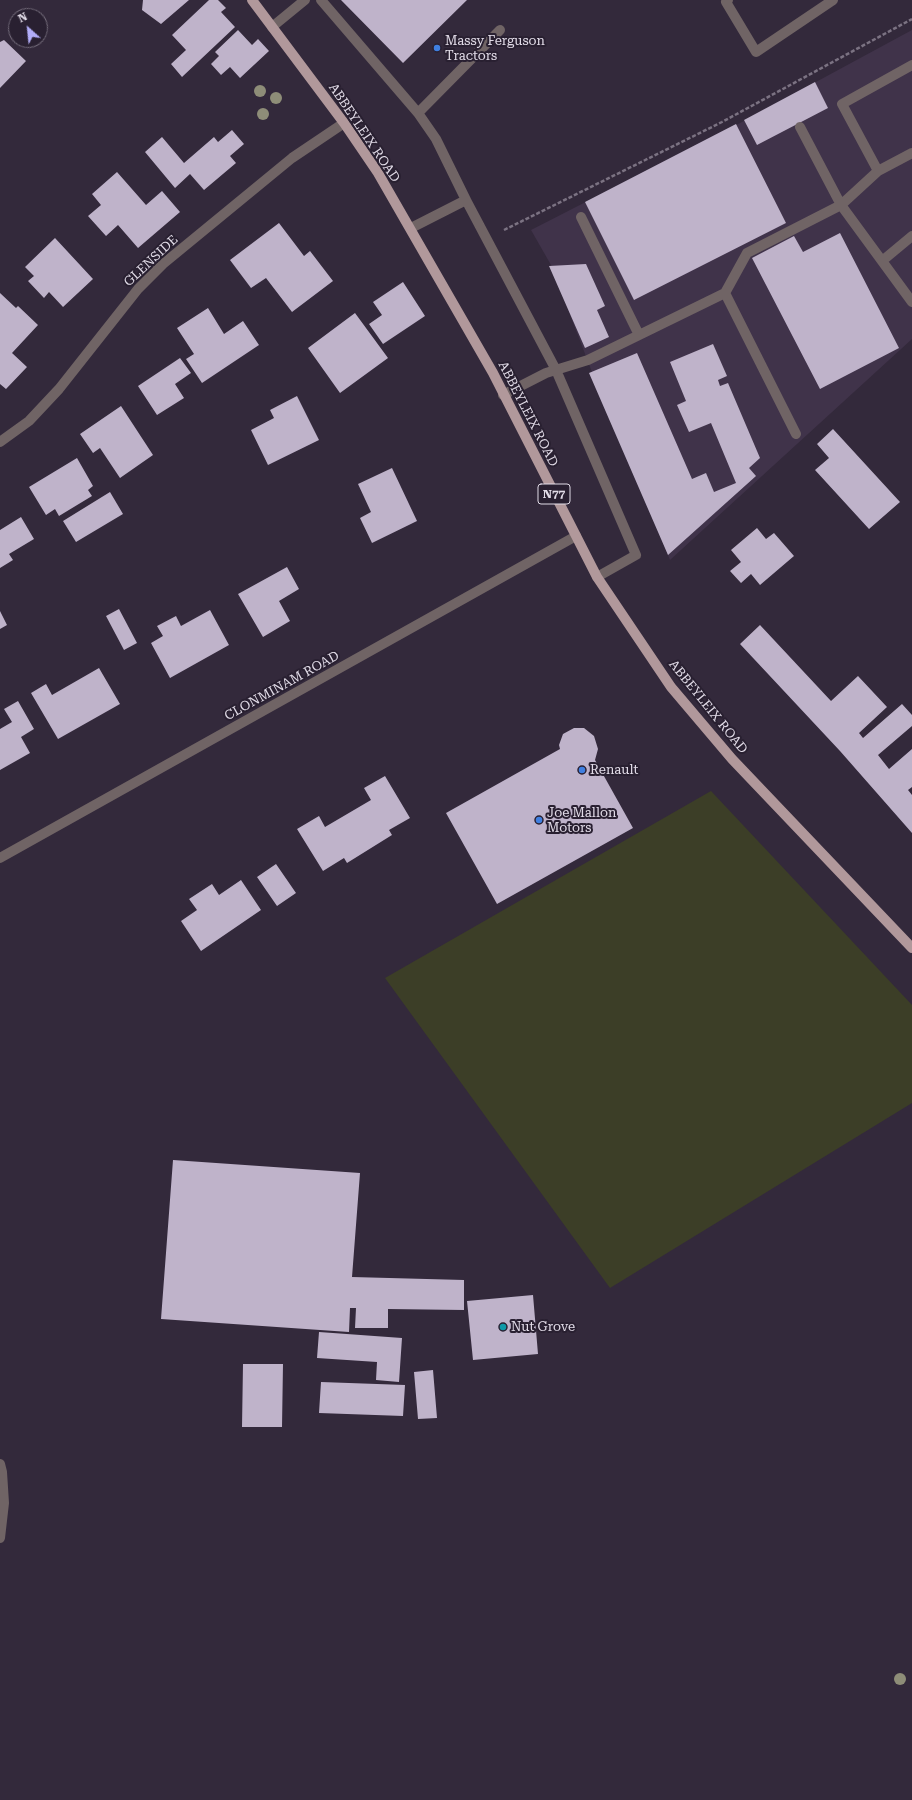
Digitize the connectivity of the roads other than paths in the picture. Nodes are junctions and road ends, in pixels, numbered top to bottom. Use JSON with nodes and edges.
{"nodes":[{"id":1,"x":252,"y":0,"type":"edge"},
{"id":2,"x":305,"y":0,"type":"edge"},
{"id":3,"x":321,"y":0,"type":"edge"},
{"id":4,"x":728,"y":0,"type":"edge"},
{"id":5,"x":833,"y":0,"type":"edge"},
{"id":6,"x":272,"y":27,"type":"junction"},
{"id":7,"x":500,"y":30,"type":"dead end"},
{"id":8,"x":912,"y":65,"type":"edge"},
{"id":9,"x":418,"y":113,"type":"junction"},
{"id":10,"x":344,"y":122,"type":"junction"},
{"id":11,"x":800,"y":127,"type":"dead end"},
{"id":12,"x":912,"y":153,"type":"edge"},
{"id":13,"x":878,"y":171,"type":"junction"},
{"id":14,"x":466,"y":200,"type":"junction"},
{"id":15,"x":841,"y":205,"type":"junction"},
{"id":16,"x":581,"y":217,"type":"dead end"},
{"id":17,"x":411,"y":228,"type":"junction"},
{"id":18,"x":912,"y":236,"type":"edge"},
{"id":19,"x":882,"y":260,"type":"junction"},
{"id":20,"x":725,"y":293,"type":"junction"},
{"id":21,"x":912,"y":302,"type":"edge"},
{"id":22,"x":639,"y":335,"type":"junction"},
{"id":23,"x":556,"y":370,"type":"junction"},
{"id":24,"x":503,"y":395,"type":"junction"},
{"id":25,"x":796,"y":434,"type":"dead end"},
{"id":26,"x":0,"y":442,"type":"edge"},
{"id":27,"x":576,"y":536,"type":"junction"},
{"id":28,"x":597,"y":577,"type":"junction"},
{"id":29,"x":0,"y":858,"type":"edge"},
{"id":30,"x":912,"y":948,"type":"edge"},
{"id":31,"x":0,"y":1464,"type":"edge"},
{"id":32,"x":0,"y":1538,"type":"edge"}],
"edges":[{"from":1,"to":6,"type":"main road","name":"ABBEYLEIX ROAD","number":"N77"},
{"from":2,"to":6,"type":"street"},
{"from":3,"to":9,"type":"street"},
{"from":4,"to":5,"type":"street"},
{"from":6,"to":10,"type":"main road","name":"ABBEYLEIX ROAD","number":"N77"},
{"from":7,"to":9,"type":"street"},
{"from":8,"to":13,"type":"street"},
{"from":9,"to":14,"type":"street"},
{"from":10,"to":17,"type":"main road","name":"ABBEYLEIX ROAD","number":"N77"},
{"from":10,"to":26,"type":"street","name":"GLENSIDE"},
{"from":11,"to":15,"type":"street"},
{"from":12,"to":13,"type":"street"},
{"from":13,"to":15,"type":"street"},
{"from":14,"to":17,"type":"street"},
{"from":14,"to":23,"type":"street"},
{"from":15,"to":19,"type":"street"},
{"from":15,"to":20,"type":"street"},
{"from":16,"to":22,"type":"street"},
{"from":17,"to":24,"type":"main road","name":"ABBEYLEIX ROAD","number":"N77"},
{"from":18,"to":19,"type":"street"},
{"from":19,"to":21,"type":"street"},
{"from":20,"to":22,"type":"street"},
{"from":20,"to":25,"type":"street"},
{"from":22,"to":23,"type":"street"},
{"from":23,"to":24,"type":"street"},
{"from":23,"to":28,"type":"street"},
{"from":24,"to":27,"type":"main road","name":"ABBEYLEIX ROAD","number":"N77"},
{"from":27,"to":28,"type":"main road","name":"ABBEYLEIX ROAD","number":"N77"},
{"from":27,"to":29,"type":"street","name":"CLONMINAM ROAD"},
{"from":28,"to":30,"type":"main road","name":"ABBEYLEIX ROAD","number":"N77"},
{"from":31,"to":32,"type":"street"}]}
